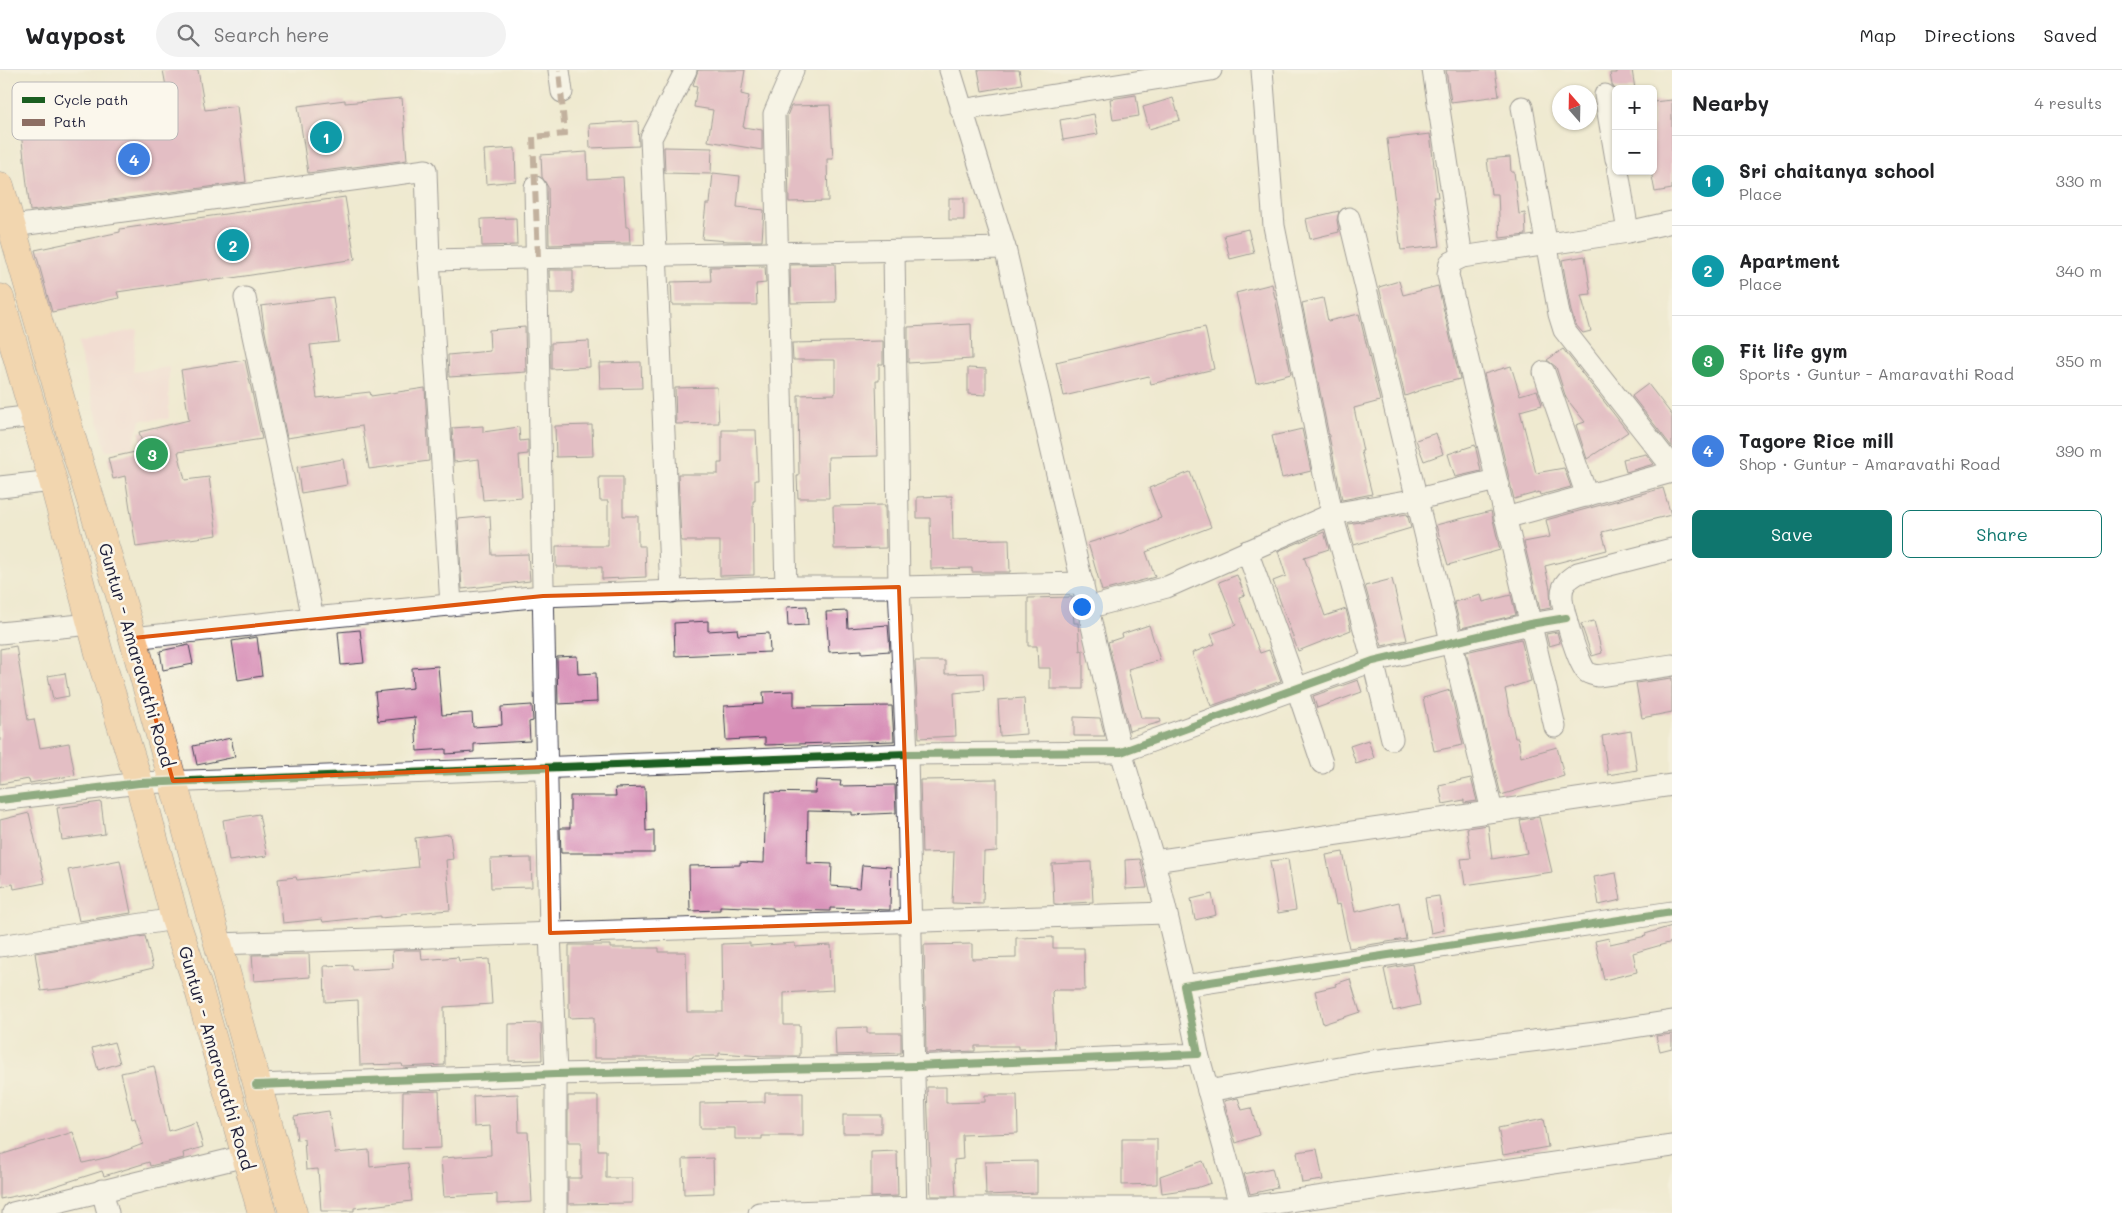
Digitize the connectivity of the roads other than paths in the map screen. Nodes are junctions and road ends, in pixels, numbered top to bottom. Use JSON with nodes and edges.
{"nodes":[{"id":1,"x":559,"y":70,"type":"edge"},
{"id":2,"x":686,"y":70,"type":"edge"},
{"id":3,"x":793,"y":70,"type":"edge"},
{"id":4,"x":950,"y":70,"type":"edge"},
{"id":5,"x":1211,"y":70,"type":"edge"},
{"id":6,"x":1262,"y":70,"type":"edge"},
{"id":7,"x":1433,"y":70,"type":"edge"},
{"id":8,"x":562,"y":92,"type":"dead end"},
{"id":9,"x":1606,"y":96,"type":"dead end"},
{"id":10,"x":1522,"y":107,"type":"dead end"},
{"id":11,"x":961,"y":110,"type":"junction"},
{"id":12,"x":1612,"y":134,"type":"edge"},
{"id":13,"x":1619,"y":175,"type":"edge"},
{"id":14,"x":0,"y":186,"type":"edge"},
{"id":15,"x":535,"y":187,"type":"dead end"},
{"id":16,"x":1349,"y":218,"type":"dead end"},
{"id":17,"x":1672,"y":222,"type":"edge"},
{"id":18,"x":13,"y":226,"type":"junction"},
{"id":19,"x":1628,"y":232,"type":"junction"},
{"id":20,"x":1546,"y":244,"type":"junction"},
{"id":21,"x":1005,"y":248,"type":"junction"},
{"id":22,"x":894,"y":251,"type":"junction"},
{"id":23,"x":777,"y":254,"type":"junction"},
{"id":24,"x":656,"y":256,"type":"junction"},
{"id":25,"x":538,"y":257,"type":"junction"},
{"id":26,"x":1462,"y":257,"type":"junction"},
{"id":27,"x":429,"y":260,"type":"junction"},
{"id":28,"x":245,"y":298,"type":"dead end"},
{"id":29,"x":2,"y":309,"type":"edge"},
{"id":30,"x":1544,"y":372,"type":"dead end"},
{"id":31,"x":34,"y":416,"type":"junction"},
{"id":32,"x":0,"y":420,"type":"edge"},
{"id":33,"x":1672,"y":467,"type":"edge"},
{"id":34,"x":1672,"y":472,"type":"edge"},
{"id":35,"x":1496,"y":480,"type":"junction"},
{"id":36,"x":53,"y":481,"type":"junction"},
{"id":37,"x":0,"y":487,"type":"edge"},
{"id":38,"x":1587,"y":496,"type":"junction"},
{"id":39,"x":1418,"y":499,"type":"junction"},
{"id":40,"x":1332,"y":514,"type":"junction"},
{"id":41,"x":1506,"y":518,"type":"junction"},
{"id":42,"x":1672,"y":548,"type":"edge"},
{"id":43,"x":1247,"y":551,"type":"junction"},
{"id":44,"x":1082,"y":583,"type":"junction"},
{"id":45,"x":786,"y":587,"type":"junction"},
{"id":46,"x":899,"y":588,"type":"junction"},
{"id":47,"x":671,"y":592,"type":"junction"},
{"id":48,"x":543,"y":596,"type":"junction"},
{"id":49,"x":451,"y":605,"type":"junction"},
{"id":50,"x":1087,"y":608,"type":"junction"},
{"id":51,"x":313,"y":618,"type":"junction"},
{"id":52,"x":1566,"y":618,"type":"junction"},
{"id":53,"x":91,"y":624,"type":"junction"},
{"id":54,"x":1530,"y":624,"type":"junction"},
{"id":55,"x":0,"y":633,"type":"edge"},
{"id":56,"x":133,"y":638,"type":"junction"},
{"id":57,"x":1452,"y":644,"type":"junction"},
{"id":58,"x":1373,"y":661,"type":"junction"},
{"id":59,"x":1672,"y":665,"type":"edge"},
{"id":60,"x":1298,"y":689,"type":"junction"},
{"id":61,"x":1555,"y":727,"type":"dead end"},
{"id":62,"x":1392,"y":739,"type":"dead end"},
{"id":63,"x":1121,"y":752,"type":"junction"},
{"id":64,"x":907,"y":754,"type":"junction"},
{"id":65,"x":1322,"y":763,"type":"dead end"},
{"id":66,"x":547,"y":767,"type":"junction"},
{"id":67,"x":173,"y":782,"type":"junction"},
{"id":68,"x":139,"y":783,"type":"junction"},
{"id":69,"x":1672,"y":785,"type":"edge"},
{"id":70,"x":0,"y":800,"type":"edge"},
{"id":71,"x":1492,"y":811,"type":"junction"},
{"id":72,"x":1154,"y":861,"type":"junction"},
{"id":73,"x":1672,"y":912,"type":"edge"},
{"id":74,"x":1166,"y":913,"type":"junction"},
{"id":75,"x":175,"y":919,"type":"junction"},
{"id":76,"x":910,"y":922,"type":"junction"},
{"id":77,"x":550,"y":934,"type":"junction"},
{"id":78,"x":218,"y":944,"type":"junction"},
{"id":79,"x":0,"y":946,"type":"edge"},
{"id":80,"x":1184,"y":986,"type":"junction"},
{"id":81,"x":1672,"y":1021,"type":"edge"},
{"id":82,"x":1198,"y":1054,"type":"junction"},
{"id":83,"x":915,"y":1066,"type":"junction"},
{"id":84,"x":556,"y":1074,"type":"junction"},
{"id":85,"x":256,"y":1085,"type":"junction"},
{"id":86,"x":1208,"y":1091,"type":"junction"},
{"id":87,"x":1672,"y":1146,"type":"edge"},
{"id":88,"x":245,"y":1156,"type":"junction"},
{"id":89,"x":102,"y":1190,"type":"junction"},
{"id":90,"x":1241,"y":1210,"type":"edge"},
{"id":91,"x":916,"y":1211,"type":"edge"},
{"id":92,"x":13,"y":1213,"type":"edge"},
{"id":93,"x":108,"y":1213,"type":"edge"},
{"id":94,"x":262,"y":1213,"type":"edge"},
{"id":95,"x":293,"y":1213,"type":"edge"},
{"id":96,"x":556,"y":1213,"type":"edge"},
{"id":97,"x":758,"y":1213,"type":"edge"}],
"edges":[{"from":1,"to":8,"type":"street"},
{"from":2,"to":24,"type":"street"},
{"from":3,"to":23,"type":"street"},
{"from":4,"to":11,"type":"street"},
{"from":5,"to":11,"type":"street"},
{"from":6,"to":40,"type":"street"},
{"from":7,"to":26,"type":"street"},
{"from":9,"to":12,"type":"street"},
{"from":10,"to":20,"type":"street"},
{"from":11,"to":21,"type":"street"},
{"from":13,"to":19,"type":"street"},
{"from":14,"to":18,"type":"main road","name":"Guntur - Amaravathi Road"},
{"from":15,"to":25,"type":"street"},
{"from":16,"to":39,"type":"street"},
{"from":17,"to":19,"type":"street"},
{"from":18,"to":27,"type":"street"},
{"from":18,"to":56,"type":"main road","name":"Guntur - Amaravathi Road"},
{"from":19,"to":20,"type":"street"},
{"from":20,"to":26,"type":"street"},
{"from":20,"to":33,"type":"street"},
{"from":21,"to":22,"type":"street"},
{"from":21,"to":44,"type":"street"},
{"from":22,"to":23,"type":"street"},
{"from":22,"to":46,"type":"street"},
{"from":23,"to":24,"type":"street"},
{"from":23,"to":45,"type":"street"},
{"from":24,"to":25,"type":"street"},
{"from":24,"to":47,"type":"street"},
{"from":25,"to":27,"type":"street"},
{"from":25,"to":48,"type":"street"},
{"from":26,"to":35,"type":"street"},
{"from":27,"to":49,"type":"street"},
{"from":28,"to":51,"type":"street"},
{"from":29,"to":31,"type":"main road","name":"Guntur - Amaravathi Road"},
{"from":30,"to":38,"type":"street"},
{"from":31,"to":32,"type":"street"},
{"from":31,"to":36,"type":"main road","name":"Guntur - Amaravathi Road"},
{"from":34,"to":38,"type":"street"},
{"from":35,"to":39,"type":"street"},
{"from":35,"to":41,"type":"street"},
{"from":36,"to":37,"type":"street"},
{"from":36,"to":53,"type":"main road","name":"Guntur - Amaravathi Road"},
{"from":38,"to":41,"type":"street"},
{"from":39,"to":40,"type":"street"},
{"from":39,"to":57,"type":"street"},
{"from":40,"to":43,"type":"street"},
{"from":40,"to":58,"type":"street"},
{"from":41,"to":54,"type":"street"},
{"from":42,"to":52,"type":"street"},
{"from":43,"to":50,"type":"street"},
{"from":43,"to":60,"type":"street"},
{"from":44,"to":46,"type":"street"},
{"from":44,"to":50,"type":"street"},
{"from":45,"to":46,"type":"street"},
{"from":45,"to":47,"type":"street"},
{"from":46,"to":64,"type":"street"},
{"from":47,"to":48,"type":"street"},
{"from":48,"to":49,"type":"street"},
{"from":48,"to":66,"type":"street"},
{"from":49,"to":51,"type":"street"},
{"from":50,"to":63,"type":"street"},
{"from":51,"to":56,"type":"street"},
{"from":52,"to":54,"type":"street"},
{"from":52,"to":59,"type":"street"},
{"from":53,"to":55,"type":"street"},
{"from":53,"to":68,"type":"main road","name":"Guntur - Amaravathi Road"},
{"from":54,"to":57,"type":"street"},
{"from":54,"to":61,"type":"street"},
{"from":56,"to":67,"type":"main road","name":"Guntur - Amaravathi Road"},
{"from":57,"to":58,"type":"street"},
{"from":57,"to":71,"type":"street"},
{"from":58,"to":60,"type":"street"},
{"from":58,"to":62,"type":"street"},
{"from":60,"to":63,"type":"street"},
{"from":60,"to":65,"type":"street"},
{"from":63,"to":64,"type":"street"},
{"from":63,"to":72,"type":"street"},
{"from":64,"to":66,"type":"street"},
{"from":64,"to":76,"type":"street"},
{"from":66,"to":67,"type":"street"},
{"from":66,"to":77,"type":"street"},
{"from":67,"to":68,"type":"street"},
{"from":67,"to":78,"type":"main road","name":"Guntur - Amaravathi Road"},
{"from":68,"to":70,"type":"street"},
{"from":68,"to":75,"type":"main road","name":"Guntur - Amaravathi Road"},
{"from":69,"to":71,"type":"street"},
{"from":71,"to":72,"type":"street"},
{"from":72,"to":74,"type":"street"},
{"from":73,"to":80,"type":"street"},
{"from":74,"to":76,"type":"street"},
{"from":74,"to":80,"type":"street"},
{"from":75,"to":79,"type":"street"},
{"from":75,"to":88,"type":"main road","name":"Guntur - Amaravathi Road"},
{"from":76,"to":77,"type":"street"},
{"from":76,"to":83,"type":"street"},
{"from":77,"to":78,"type":"street"},
{"from":77,"to":84,"type":"street"},
{"from":78,"to":85,"type":"main road","name":"Guntur - Amaravathi Road"},
{"from":80,"to":82,"type":"street"},
{"from":81,"to":86,"type":"street"},
{"from":82,"to":83,"type":"street"},
{"from":82,"to":86,"type":"street"},
{"from":83,"to":84,"type":"street"},
{"from":83,"to":91,"type":"street"},
{"from":84,"to":85,"type":"street"},
{"from":84,"to":96,"type":"street"},
{"from":85,"to":95,"type":"main road","name":"Guntur - Amaravathi Road"},
{"from":86,"to":90,"type":"street"},
{"from":87,"to":90,"type":"street"},
{"from":88,"to":89,"type":"street"},
{"from":88,"to":94,"type":"main road","name":"Guntur - Amaravathi Road"},
{"from":89,"to":92,"type":"street"},
{"from":89,"to":93,"type":"street"},
{"from":90,"to":91,"type":"street"},
{"from":91,"to":97,"type":"street"}]}
